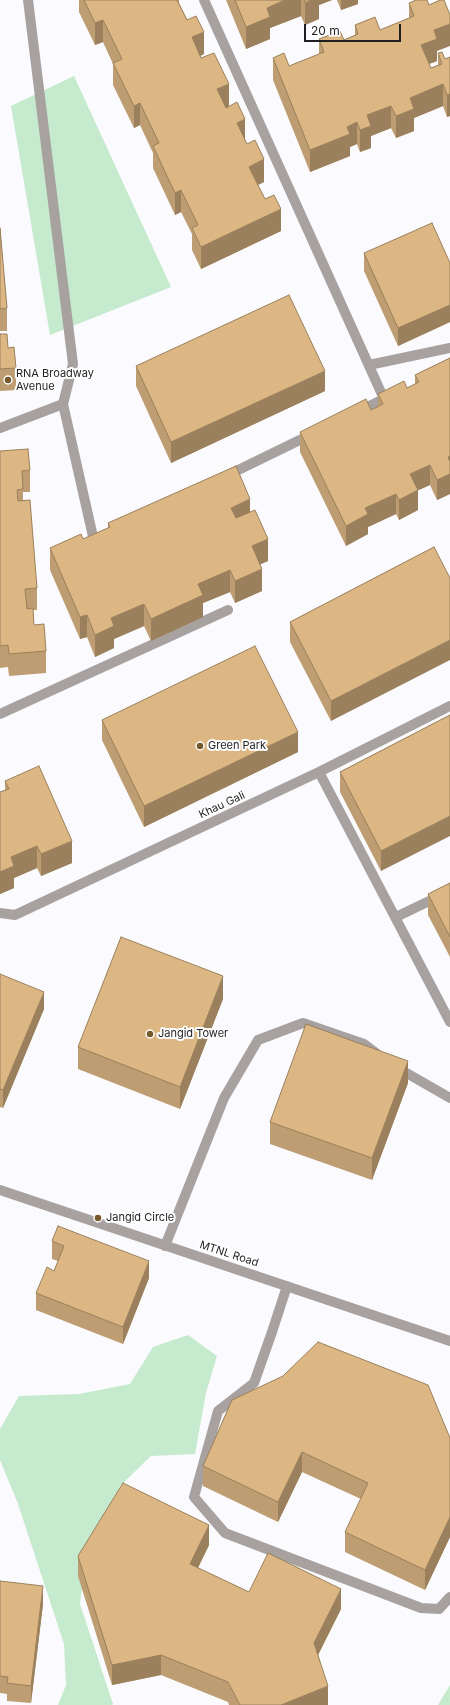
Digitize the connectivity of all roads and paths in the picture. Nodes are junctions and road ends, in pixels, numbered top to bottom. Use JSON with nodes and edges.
{"nodes":[{"id":1,"x":28,"y":0,"type":"edge"},
{"id":2,"x":204,"y":0,"type":"edge"},
{"id":3,"x":450,"y":348,"type":"edge"},
{"id":4,"x":369,"y":365,"type":"junction"},
{"id":5,"x":63,"y":404,"type":"junction"},
{"id":6,"x":349,"y":416,"type":"edge"},
{"id":7,"x":0,"y":428,"type":"edge"},
{"id":8,"x":321,"y":430,"type":"edge"},
{"id":9,"x":214,"y":482,"type":"edge"},
{"id":10,"x":108,"y":534,"type":"edge"},
{"id":11,"x":228,"y":610,"type":"dead end"},
{"id":12,"x":450,"y":706,"type":"edge"},
{"id":13,"x":0,"y":714,"type":"edge"},
{"id":14,"x":320,"y":772,"type":"junction"},
{"id":15,"x":450,"y":891,"type":"edge"},
{"id":16,"x":0,"y":913,"type":"edge"},
{"id":17,"x":396,"y":917,"type":"junction"},
{"id":18,"x":449,"y":1016,"type":"edge"},
{"id":19,"x":450,"y":1098,"type":"edge"},
{"id":20,"x":0,"y":1190,"type":"edge"},
{"id":21,"x":165,"y":1246,"type":"junction"},
{"id":22,"x":286,"y":1286,"type":"junction"},
{"id":23,"x":450,"y":1341,"type":"edge"},
{"id":24,"x":450,"y":1597,"type":"edge"}],
"edges":[{"from":1,"to":5,"type":"street"},
{"from":2,"to":4,"type":"street"},
{"from":3,"to":4,"type":"street"},
{"from":4,"to":6,"type":"street"},
{"from":5,"to":7,"type":"street"},
{"from":5,"to":10,"type":"street"},
{"from":8,"to":9,"type":"street"},
{"from":11,"to":13,"type":"street"},
{"from":12,"to":14,"type":"street","name":"Khau Gali"},
{"from":14,"to":16,"type":"street","name":"Khau Gali"},
{"from":14,"to":17,"type":"street"},
{"from":15,"to":17,"type":"street"},
{"from":17,"to":18,"type":"street"},
{"from":19,"to":21,"type":"street"},
{"from":20,"to":21,"type":"street","name":"MTNL Road"},
{"from":21,"to":22,"type":"street","name":"MTNL Road"},
{"from":22,"to":23,"type":"street","name":"MTNL Road"},
{"from":22,"to":24,"type":"street"}]}
